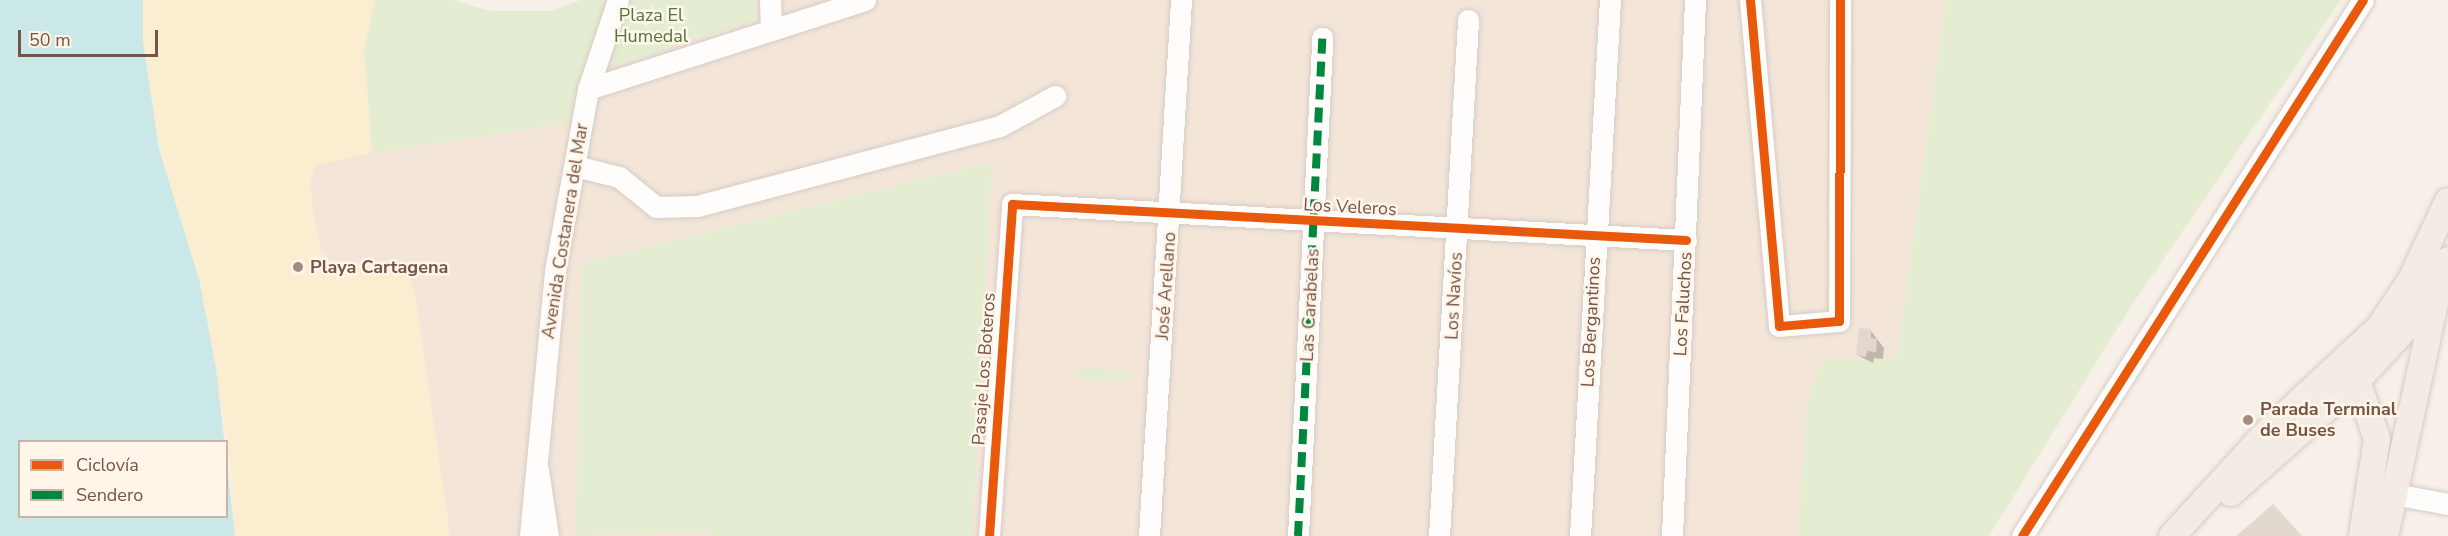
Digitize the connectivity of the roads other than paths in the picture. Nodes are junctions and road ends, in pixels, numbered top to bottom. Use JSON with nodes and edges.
{"nodes":[{"id":1,"x":618,"y":0,"type":"edge"},
{"id":2,"x":770,"y":0,"type":"edge"},
{"id":3,"x":865,"y":0,"type":"edge"},
{"id":4,"x":1181,"y":0,"type":"edge"},
{"id":5,"x":1610,"y":0,"type":"edge"},
{"id":6,"x":1695,"y":0,"type":"edge"},
{"id":7,"x":1750,"y":0,"type":"edge"},
{"id":8,"x":1840,"y":0,"type":"edge"},
{"id":9,"x":2363,"y":0,"type":"edge"},
{"id":10,"x":1468,"y":21,"type":"dead end"},
{"id":11,"x":771,"y":30,"type":"junction"},
{"id":12,"x":1322,"y":38,"type":"dead end"},
{"id":13,"x":588,"y":88,"type":"junction"},
{"id":14,"x":1055,"y":96,"type":"dead end"},
{"id":15,"x":575,"y":166,"type":"junction"},
{"id":16,"x":2448,"y":201,"type":"edge"},
{"id":17,"x":1012,"y":204,"type":"joint"},
{"id":18,"x":1170,"y":213,"type":"junction"},
{"id":19,"x":1315,"y":222,"type":"junction"},
{"id":20,"x":1458,"y":229,"type":"junction"},
{"id":21,"x":1595,"y":236,"type":"junction"},
{"id":22,"x":1686,"y":240,"type":"junction"},
{"id":23,"x":2445,"y":265,"type":"edge"},
{"id":24,"x":2360,"y":350,"type":"junction"},
{"id":25,"x":2354,"y":384,"type":"junction"},
{"id":26,"x":537,"y":466,"type":"junction"},
{"id":27,"x":2383,"y":492,"type":"junction"},
{"id":28,"x":2448,"y":504,"type":"edge"},
{"id":29,"x":530,"y":536,"type":"edge"},
{"id":30,"x":548,"y":536,"type":"edge"},
{"id":31,"x":989,"y":536,"type":"edge"},
{"id":32,"x":1149,"y":536,"type":"edge"},
{"id":33,"x":1298,"y":536,"type":"edge"},
{"id":34,"x":1439,"y":536,"type":"edge"},
{"id":35,"x":1580,"y":536,"type":"edge"},
{"id":36,"x":1672,"y":536,"type":"edge"},
{"id":37,"x":2022,"y":536,"type":"edge"},
{"id":38,"x":2172,"y":536,"type":"edge"},
{"id":39,"x":2182,"y":536,"type":"edge"},
{"id":40,"x":2362,"y":536,"type":"edge"},
{"id":41,"x":2385,"y":536,"type":"edge"}],
"edges":[{"from":1,"to":13,"type":"street","name":"Avenida Costanera del Mar"},
{"from":2,"to":11,"type":"street"},
{"from":3,"to":11,"type":"street"},
{"from":4,"to":18,"type":"street","name":"José Arellano"},
{"from":5,"to":21,"type":"street","name":"Los Bergantinos"},
{"from":6,"to":22,"type":"street","name":"Los Faluchos"},
{"from":7,"to":8,"type":"street"},
{"from":9,"to":37,"type":"street"},
{"from":10,"to":20,"type":"street","name":"Los Navíos"},
{"from":11,"to":13,"type":"street"},
{"from":12,"to":19,"type":"street","name":"Las Carabelas"},
{"from":13,"to":15,"type":"street","name":"Avenida Costanera del Mar"},
{"from":14,"to":15,"type":"street"},
{"from":15,"to":26,"type":"street","name":"Avenida Costanera del Mar"},
{"from":16,"to":24,"type":"main road"},
{"from":17,"to":18,"type":"street","name":"Los Veleros"},
{"from":17,"to":31,"type":"street","name":"Pasaje Los Boteros"},
{"from":18,"to":19,"type":"street","name":"Los Veleros"},
{"from":18,"to":32,"type":"street","name":"José Arellano"},
{"from":19,"to":20,"type":"street","name":"Los Veleros"},
{"from":19,"to":33,"type":"street","name":"Las Carabelas"},
{"from":20,"to":21,"type":"street","name":"Los Veleros"},
{"from":20,"to":34,"type":"street","name":"Los Navíos"},
{"from":21,"to":22,"type":"street","name":"Los Veleros"},
{"from":21,"to":35,"type":"street","name":"Los Bergantinos"},
{"from":22,"to":36,"type":"street","name":"Los Faluchos"},
{"from":23,"to":25,"type":"main road"},
{"from":23,"to":27,"type":"main road"},
{"from":24,"to":25,"type":"main road"},
{"from":24,"to":38,"type":"main road"},
{"from":25,"to":27,"type":"main road"},
{"from":25,"to":39,"type":"main road"},
{"from":26,"to":29,"type":"street","name":"Avenida Costanera del Mar"},
{"from":26,"to":30,"type":"street","name":"Avenida Costanera del Mar"},
{"from":27,"to":28,"type":"street"},
{"from":27,"to":40,"type":"main road"},
{"from":27,"to":41,"type":"main road"}]}
